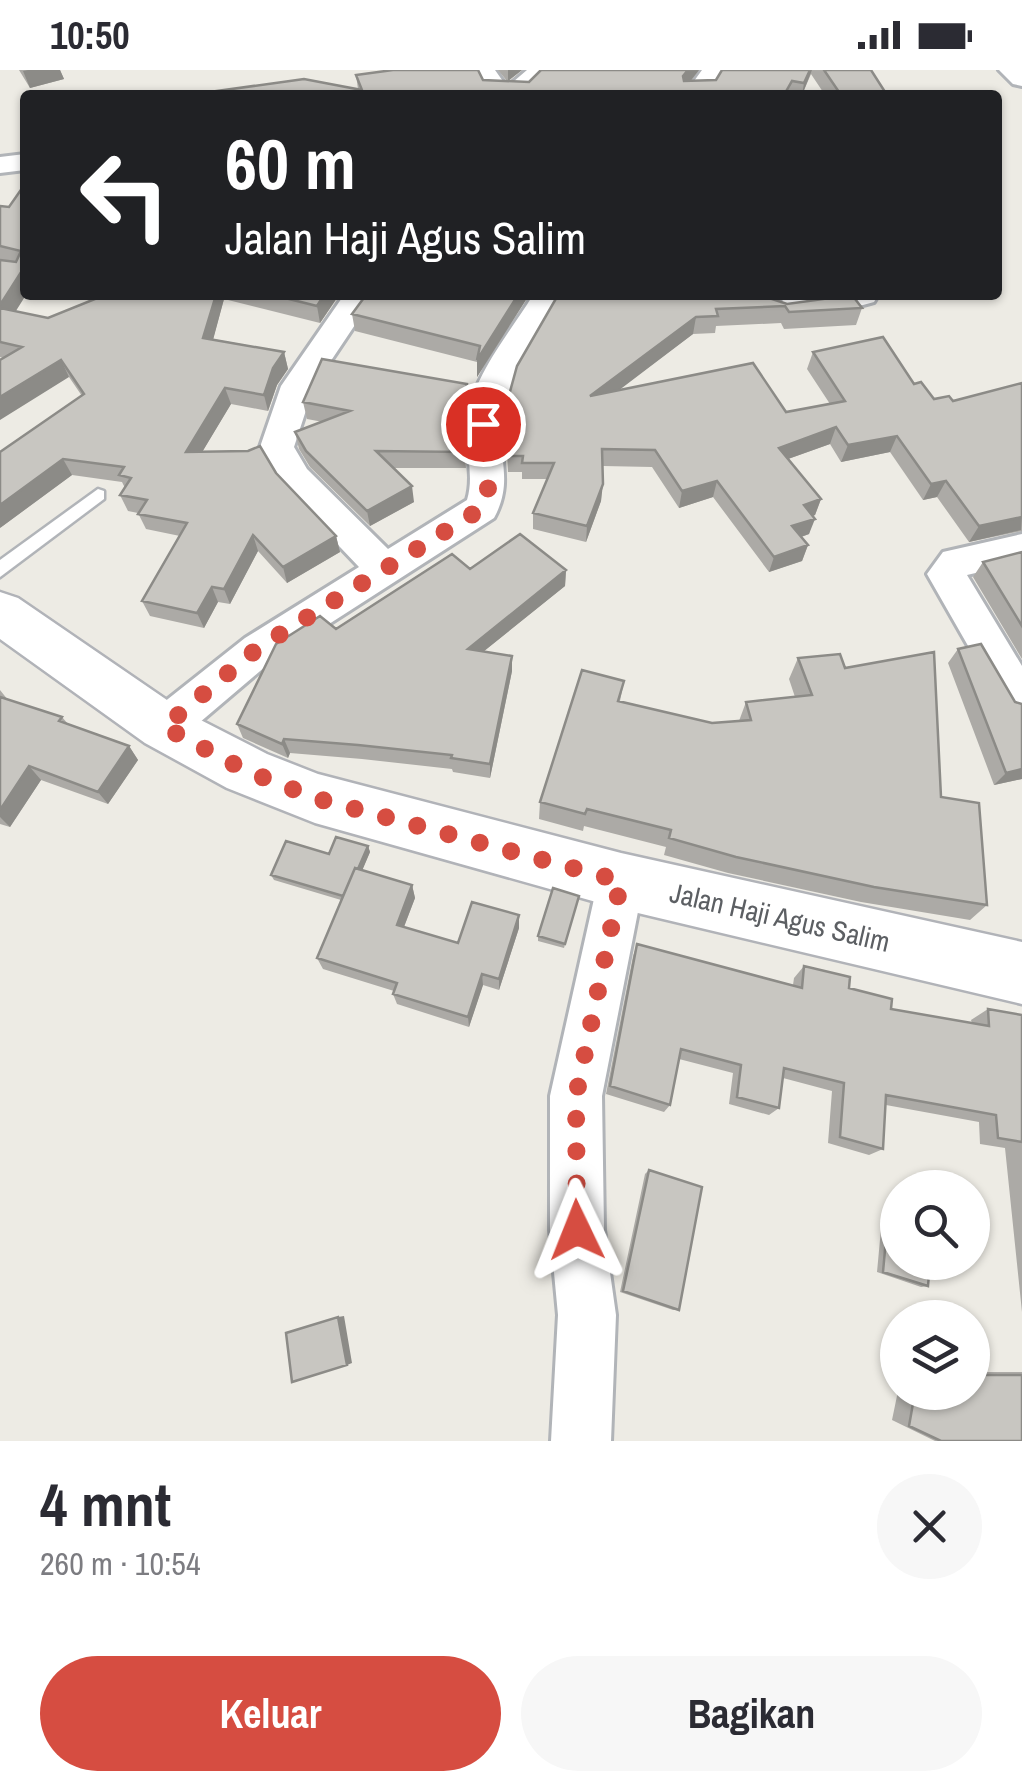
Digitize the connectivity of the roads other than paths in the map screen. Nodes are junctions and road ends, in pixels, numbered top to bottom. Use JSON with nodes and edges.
{"nodes":[{"id":1,"x":541,"y":70,"type":"edge"},
{"id":2,"x":716,"y":70,"type":"edge"},
{"id":3,"x":1011,"y":70,"type":"edge"},
{"id":4,"x":1022,"y":80,"type":"edge"},
{"id":5,"x":519,"y":90,"type":"edge"},
{"id":6,"x":701,"y":90,"type":"edge"},
{"id":7,"x":357,"y":300,"type":"edge"},
{"id":8,"x":545,"y":300,"type":"edge"},
{"id":9,"x":829,"y":300,"type":"edge"},
{"id":10,"x":782,"y":307,"type":"edge"},
{"id":11,"x":98,"y":495,"type":"dead end"},
{"id":12,"x":1022,"y":548,"type":"edge"},
{"id":13,"x":383,"y":568,"type":"junction"},
{"id":14,"x":0,"y":570,"type":"edge"},
{"id":15,"x":0,"y":612,"type":"edge"},
{"id":16,"x":1022,"y":702,"type":"edge"},
{"id":17,"x":164,"y":727,"type":"junction"},
{"id":18,"x":621,"y":881,"type":"junction"},
{"id":19,"x":1022,"y":972,"type":"edge"},
{"id":20,"x":582,"y":1441,"type":"edge"}],
"edges":[{"from":1,"to":5,"type":"street"},
{"from":2,"to":6,"type":"street"},
{"from":3,"to":4,"type":"street"},
{"from":7,"to":13,"type":"street"},
{"from":8,"to":13,"type":"street"},
{"from":9,"to":10,"type":"street"},
{"from":11,"to":14,"type":"lane"},
{"from":12,"to":16,"type":"street"},
{"from":13,"to":17,"type":"street"},
{"from":15,"to":17,"type":"main road","name":"Jalan Haji Agus Salim"},
{"from":17,"to":18,"type":"main road","name":"Jalan Haji Agus Salim"},
{"from":18,"to":19,"type":"main road","name":"Jalan Haji Agus Salim"},
{"from":18,"to":20,"type":"street"}]}
